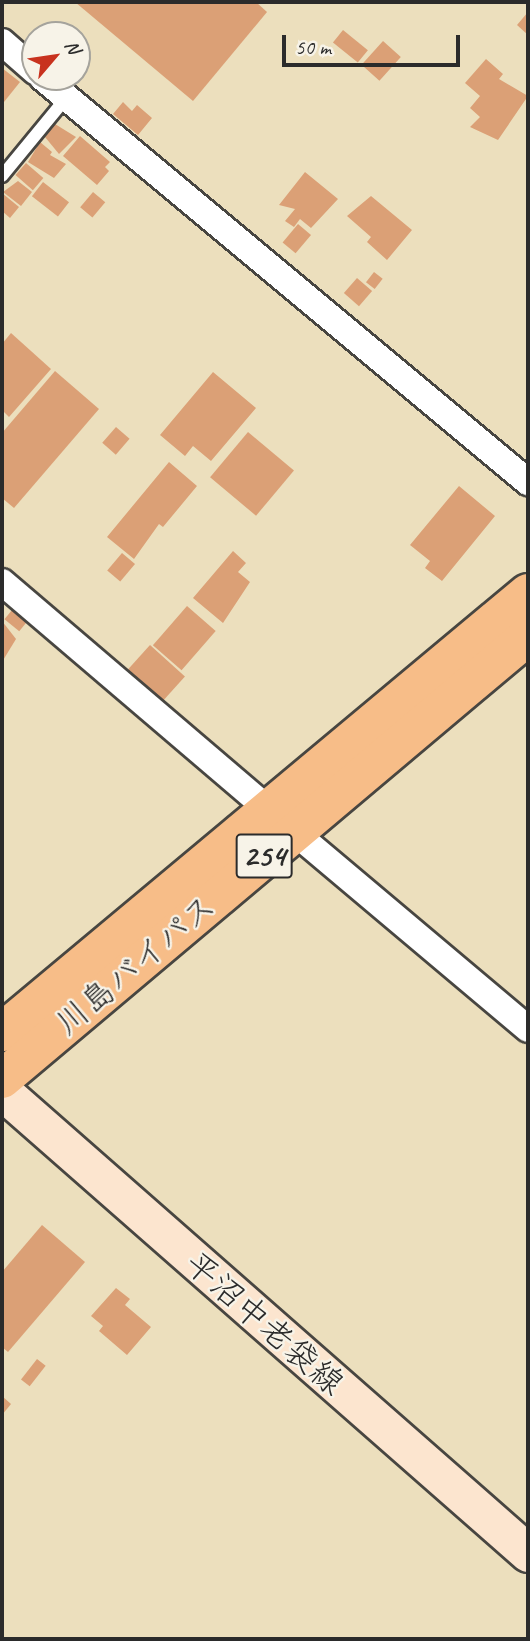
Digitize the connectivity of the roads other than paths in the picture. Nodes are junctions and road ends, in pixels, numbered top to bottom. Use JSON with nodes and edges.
{"nodes":[{"id":1,"x":2,"y":42,"type":"edge"},
{"id":2,"x":21,"y":59,"type":"edge"},
{"id":3,"x":58,"y":91,"type":"edge"},
{"id":4,"x":66,"y":98,"type":"junction"},
{"id":5,"x":2,"y":176,"type":"edge"},
{"id":6,"x":528,"y":482,"type":"edge"},
{"id":7,"x":2,"y":582,"type":"edge"},
{"id":8,"x":528,"y":593,"type":"edge"},
{"id":9,"x":528,"y":636,"type":"edge"},
{"id":10,"x":281,"y":821,"type":"junction"},
{"id":11,"x":528,"y":1029,"type":"edge"},
{"id":12,"x":2,"y":1032,"type":"edge"},
{"id":13,"x":2,"y":1079,"type":"edge"},
{"id":14,"x":2,"y":1091,"type":"edge"},
{"id":15,"x":528,"y":1553,"type":"edge"}],
"edges":[{"from":1,"to":2,"type":"street"},
{"from":3,"to":4,"type":"street"},
{"from":4,"to":5,"type":"lane"},
{"from":4,"to":6,"type":"street"},
{"from":7,"to":10,"type":"street"},
{"from":8,"to":10,"type":"highway","name":"川島バイパス","number":"254"},
{"from":9,"to":10,"type":"highway","name":"川島バイパス","number":"254"},
{"from":10,"to":11,"type":"street"},
{"from":10,"to":12,"type":"highway","name":"川島バイパス","number":"254"},
{"from":10,"to":13,"type":"highway","name":"川島バイパス","number":"254"},
{"from":14,"to":15,"type":"main road","name":"平沼中老袋線"}]}
